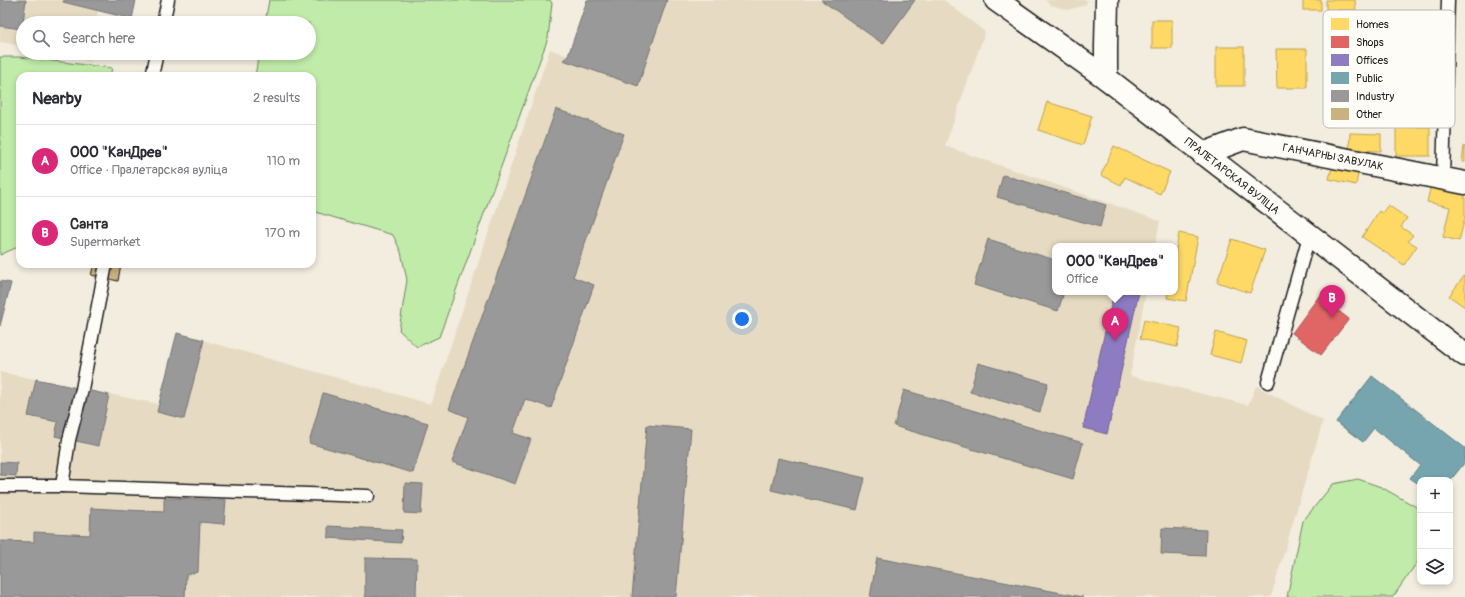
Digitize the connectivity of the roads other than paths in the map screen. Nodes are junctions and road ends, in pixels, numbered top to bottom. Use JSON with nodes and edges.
{"nodes":[{"id":1,"x":168,"y":0,"type":"edge"},
{"id":2,"x":996,"y":0,"type":"edge"},
{"id":3,"x":1107,"y":0,"type":"edge"},
{"id":4,"x":1448,"y":0,"type":"edge"},
{"id":5,"x":1448,"y":10,"type":"edge"},
{"id":6,"x":165,"y":16,"type":"edge"},
{"id":7,"x":155,"y":60,"type":"edge"},
{"id":8,"x":153,"y":72,"type":"edge"},
{"id":9,"x":1106,"y":78,"type":"junction"},
{"id":10,"x":1444,"y":128,"type":"edge"},
{"id":11,"x":1203,"y":154,"type":"junction"},
{"id":12,"x":1443,"y":178,"type":"junction"},
{"id":13,"x":1465,"y":183,"type":"edge"},
{"id":14,"x":1309,"y":236,"type":"junction"},
{"id":15,"x":105,"y":268,"type":"edge"},
{"id":16,"x":1465,"y":356,"type":"edge"},
{"id":17,"x":1268,"y":382,"type":"dead end"},
{"id":18,"x":0,"y":486,"type":"edge"},
{"id":19,"x":62,"y":486,"type":"junction"},
{"id":20,"x":368,"y":496,"type":"dead end"}],
"edges":[{"from":1,"to":6,"type":"lane"},
{"from":2,"to":9,"type":"main road","name":"ПРАЛЕТАРСКАЯ ВУЛІЦА"},
{"from":3,"to":9,"type":"main road"},
{"from":4,"to":5,"type":"lane"},
{"from":7,"to":8,"type":"lane"},
{"from":9,"to":11,"type":"main road","name":"ПРАЛЕТАРСКАЯ ВУЛІЦА"},
{"from":10,"to":12,"type":"lane"},
{"from":11,"to":12,"type":"main road","name":"ГАНЧАРНЫ ЗАВУЛАК"},
{"from":11,"to":14,"type":"main road","name":"ПРАЛЕТАРСКАЯ ВУЛІЦА"},
{"from":12,"to":13,"type":"main road","name":"ГАНЧАРНЫ ЗАВУЛАК"},
{"from":14,"to":16,"type":"main road","name":"ПРАЛЕТАРСКАЯ ВУЛІЦА"},
{"from":14,"to":17,"type":"lane"},
{"from":15,"to":19,"type":"lane"},
{"from":18,"to":19,"type":"lane"},
{"from":19,"to":20,"type":"lane"}]}
